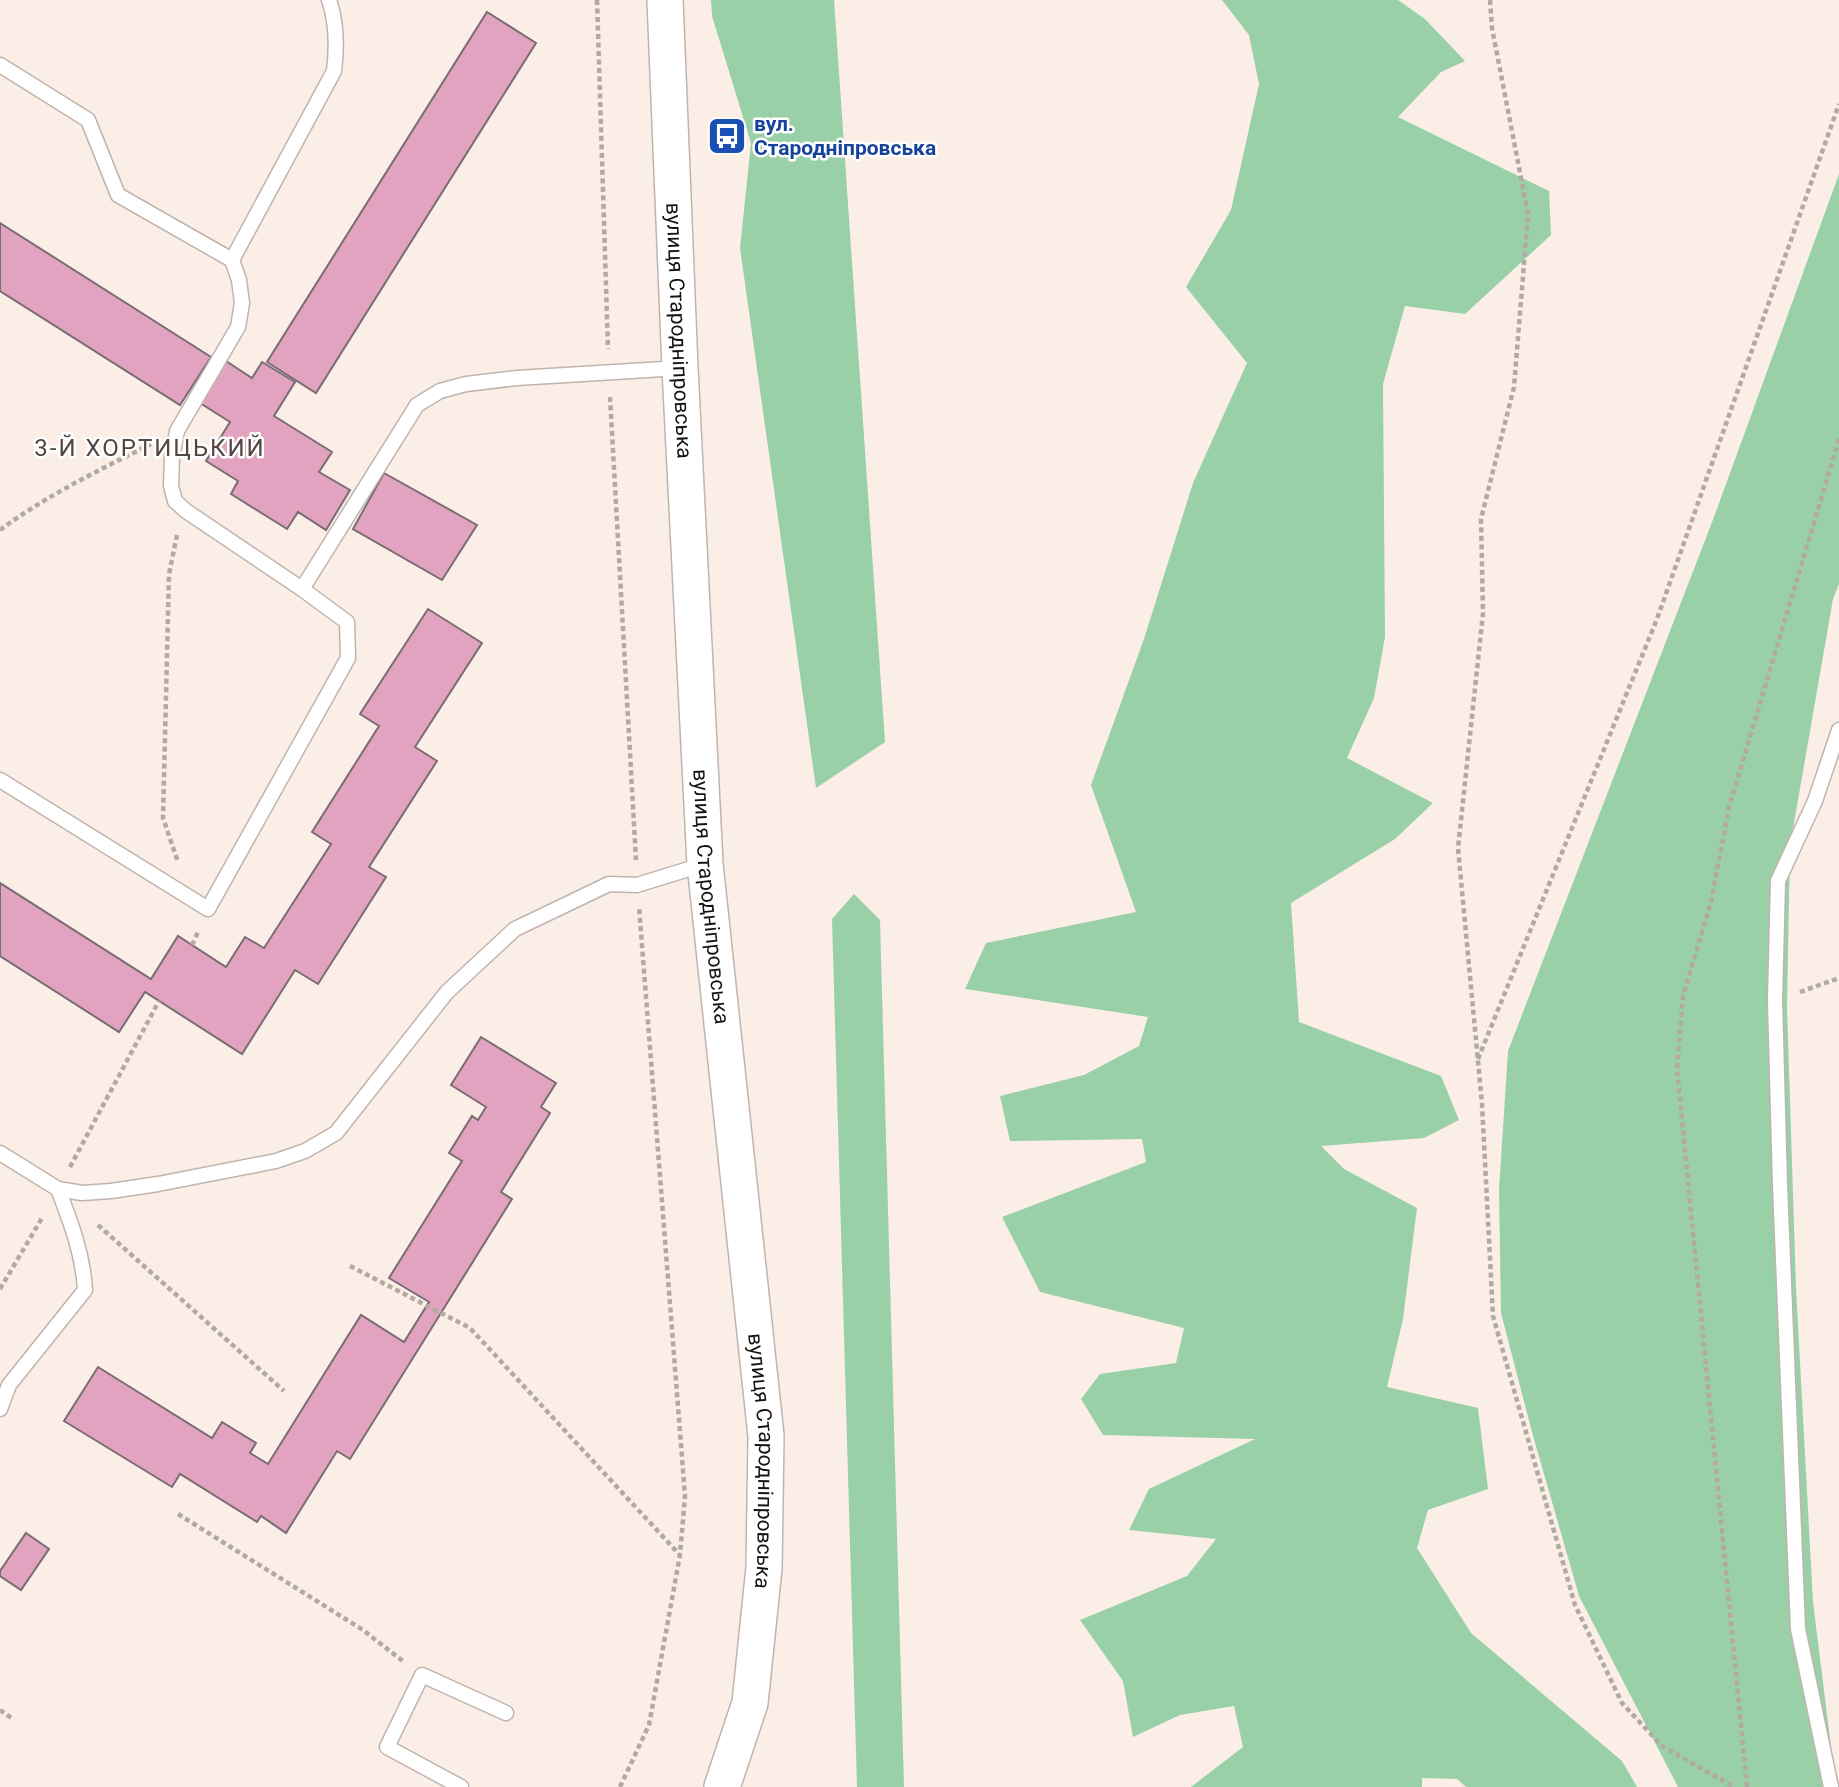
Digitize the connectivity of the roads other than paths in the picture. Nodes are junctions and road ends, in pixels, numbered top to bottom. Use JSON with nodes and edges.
{"nodes":[{"id":1,"x":329,"y":0,"type":"edge"},
{"id":2,"x":665,"y":0,"type":"edge"},
{"id":3,"x":0,"y":65,"type":"edge"},
{"id":4,"x":232,"y":260,"type":"junction"},
{"id":5,"x":680,"y":368,"type":"junction"},
{"id":6,"x":302,"y":589,"type":"junction"},
{"id":7,"x":1839,"y":730,"type":"edge"},
{"id":8,"x":0,"y":780,"type":"edge"},
{"id":9,"x":705,"y":864,"type":"junction"},
{"id":10,"x":0,"y":1153,"type":"edge"},
{"id":11,"x":58,"y":1189,"type":"junction"},
{"id":12,"x":0,"y":1409,"type":"edge"},
{"id":13,"x":506,"y":1713,"type":"dead end"},
{"id":14,"x":459,"y":1786,"type":"edge"},
{"id":15,"x":722,"y":1787,"type":"edge"},
{"id":16,"x":1831,"y":1787,"type":"edge"}],
"edges":[{"from":1,"to":4,"type":"lane"},
{"from":2,"to":5,"type":"street","name":"вулиця Стародніпровська"},
{"from":3,"to":4,"type":"lane"},
{"from":4,"to":6,"type":"lane"},
{"from":5,"to":6,"type":"lane"},
{"from":5,"to":9,"type":"street","name":"вулиця Стародніпровська"},
{"from":6,"to":8,"type":"lane"},
{"from":7,"to":16,"type":"lane"},
{"from":9,"to":11,"type":"lane"},
{"from":9,"to":15,"type":"street","name":"вулиця Стародніпровська"},
{"from":10,"to":11,"type":"lane"},
{"from":11,"to":12,"type":"lane"},
{"from":13,"to":14,"type":"lane"}]}
